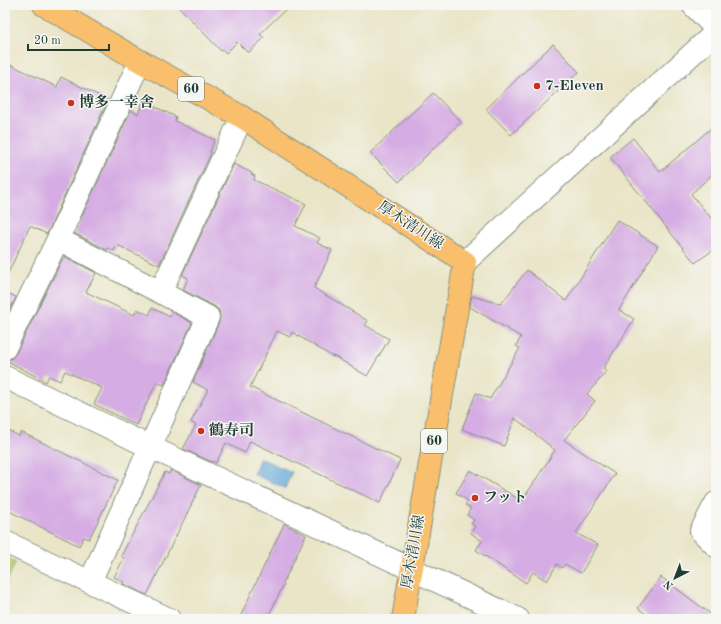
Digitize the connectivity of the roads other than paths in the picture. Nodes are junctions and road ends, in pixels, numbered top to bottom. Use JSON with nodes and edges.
{"nodes":[{"id":1,"x":44,"y":5,"type":"edge"},
{"id":2,"x":693,"y":5,"type":"edge"},
{"id":3,"x":716,"y":30,"type":"edge"},
{"id":4,"x":140,"y":61,"type":"junction"},
{"id":5,"x":242,"y":117,"type":"junction"},
{"id":6,"x":58,"y":239,"type":"junction"},
{"id":7,"x":465,"y":262,"type":"junction"},
{"id":8,"x":161,"y":291,"type":"junction"},
{"id":9,"x":5,"y":348,"type":"edge"},
{"id":10,"x":5,"y":377,"type":"edge"},
{"id":11,"x":150,"y":447,"type":"junction"},
{"id":12,"x":716,"y":503,"type":"edge"},
{"id":13,"x":5,"y":542,"type":"edge"},
{"id":14,"x":716,"y":546,"type":"edge"},
{"id":15,"x":411,"y":568,"type":"junction"},
{"id":16,"x":90,"y":582,"type":"junction"},
{"id":17,"x":169,"y":619,"type":"edge"},
{"id":18,"x":402,"y":619,"type":"edge"},
{"id":19,"x":518,"y":619,"type":"edge"}],
"edges":[{"from":1,"to":4,"type":"main road","name":"厚木清川線","number":"60"},
{"from":2,"to":3,"type":"street"},
{"from":3,"to":7,"type":"street"},
{"from":4,"to":5,"type":"main road","name":"厚木清川線","number":"60"},
{"from":4,"to":6,"type":"street"},
{"from":5,"to":7,"type":"main road","name":"厚木清川線","number":"60"},
{"from":5,"to":8,"type":"street"},
{"from":6,"to":8,"type":"street"},
{"from":6,"to":9,"type":"street"},
{"from":7,"to":15,"type":"main road","name":"厚木清川線","number":"60"},
{"from":8,"to":11,"type":"street"},
{"from":10,"to":11,"type":"street"},
{"from":11,"to":15,"type":"street"},
{"from":11,"to":16,"type":"street"},
{"from":12,"to":14,"type":"street"},
{"from":13,"to":16,"type":"street"},
{"from":15,"to":18,"type":"main road","name":"厚木清川線","number":"60"},
{"from":15,"to":19,"type":"street"},
{"from":16,"to":17,"type":"street"}]}
